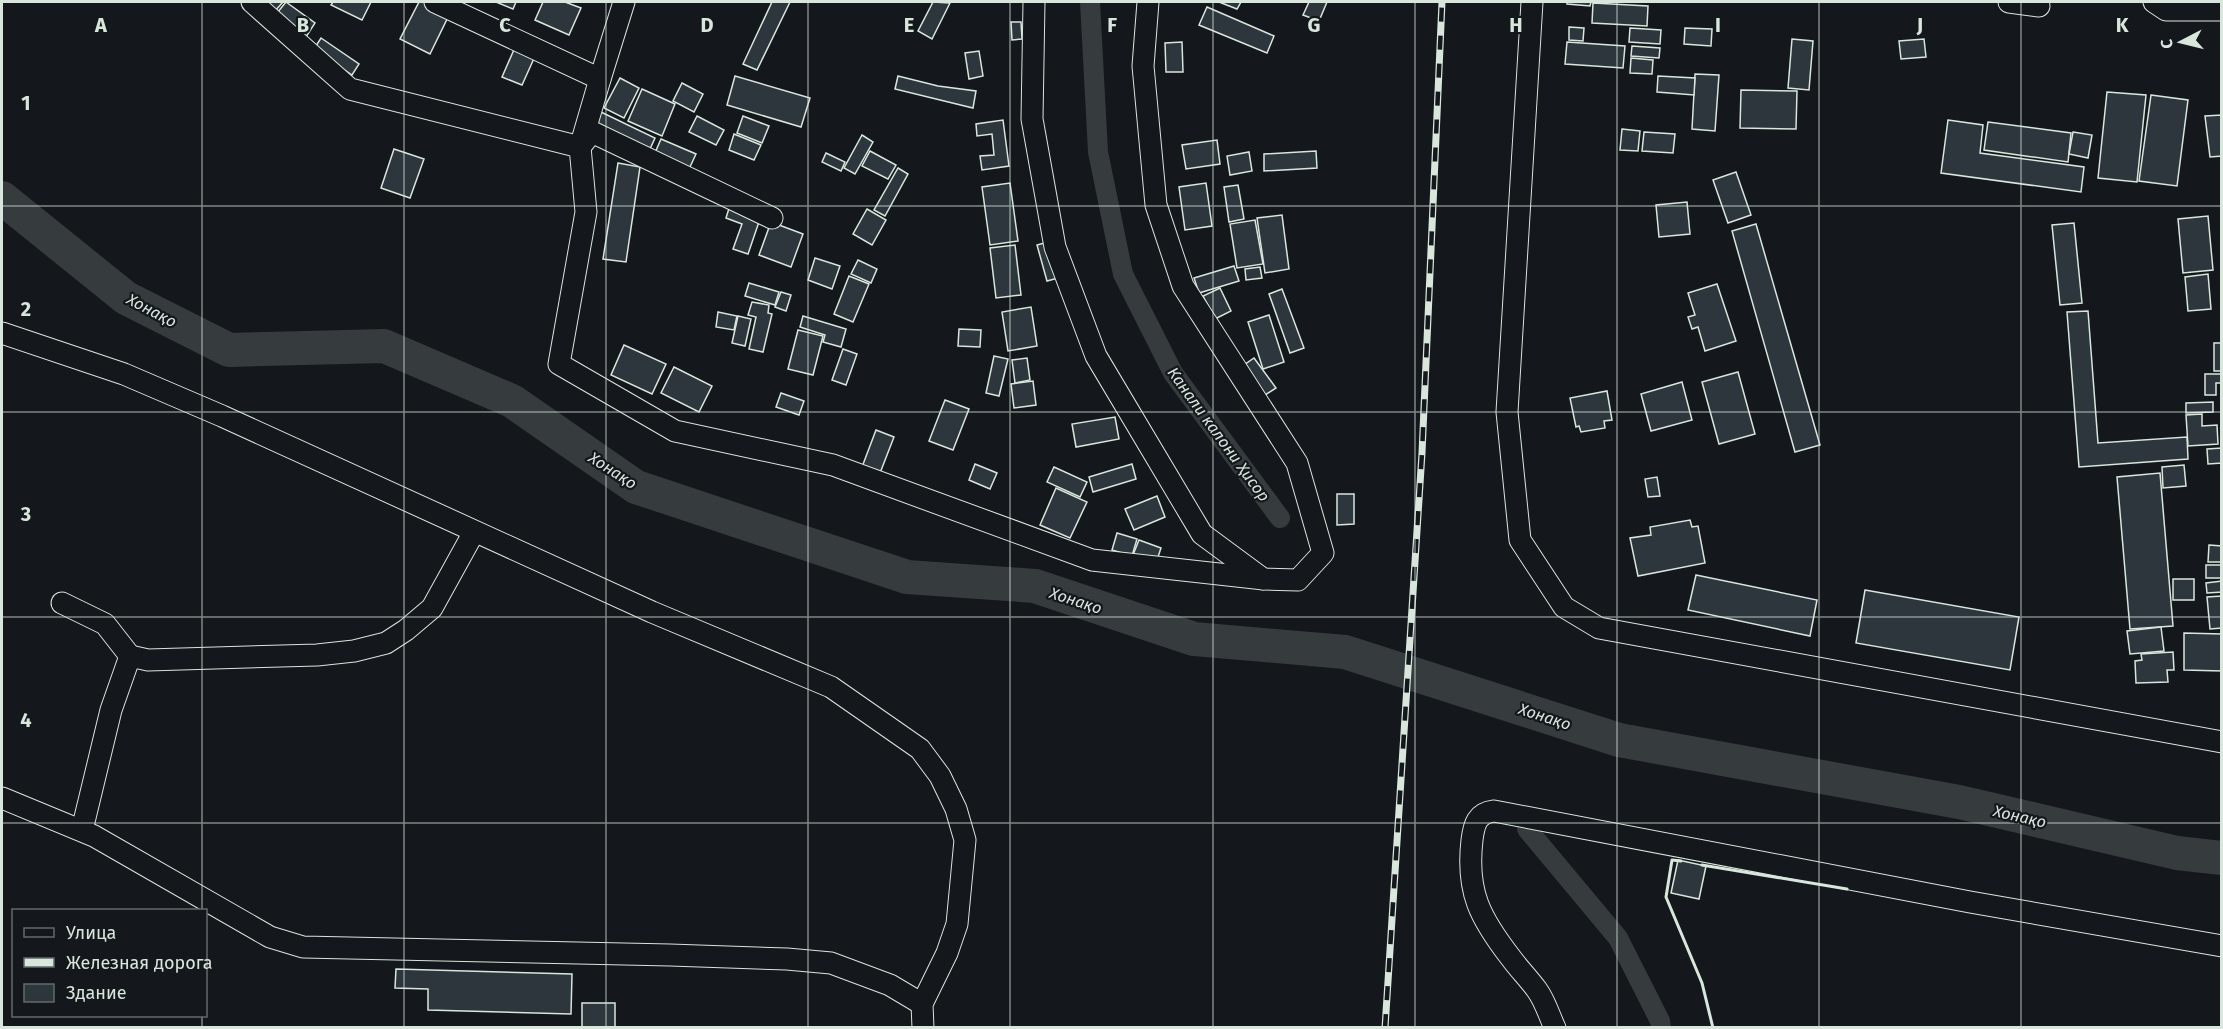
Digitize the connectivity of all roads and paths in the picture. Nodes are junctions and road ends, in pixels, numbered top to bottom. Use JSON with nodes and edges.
{"nodes":[{"id":1,"x":252,"y":2,"type":"edge"},
{"id":2,"x":435,"y":2,"type":"edge"},
{"id":3,"x":624,"y":2,"type":"edge"},
{"id":4,"x":1034,"y":2,"type":"edge"},
{"id":5,"x":1148,"y":2,"type":"edge"},
{"id":6,"x":1533,"y":2,"type":"edge"},
{"id":7,"x":2009,"y":2,"type":"edge"},
{"id":8,"x":2154,"y":2,"type":"edge"},
{"id":9,"x":2039,"y":6,"type":"dead end"},
{"id":10,"x":2220,"y":7,"type":"edge"},
{"id":11,"x":600,"y":79,"type":"junction"},
{"id":12,"x":580,"y":147,"type":"junction"},
{"id":13,"x":772,"y":218,"type":"dead end"},
{"id":14,"x":2,"y":333,"type":"edge"},
{"id":15,"x":474,"y":532,"type":"junction"},
{"id":16,"x":1264,"y":579,"type":"junction"},
{"id":17,"x":62,"y":603,"type":"dead end"},
{"id":18,"x":130,"y":656,"type":"junction"},
{"id":19,"x":2222,"y":742,"type":"edge"},
{"id":20,"x":2,"y":798,"type":"edge"},
{"id":21,"x":82,"y":830,"type":"junction"},
{"id":22,"x":2222,"y":946,"type":"edge"},
{"id":23,"x":922,"y":1004,"type":"junction"},
{"id":24,"x":923,"y":1028,"type":"edge"},
{"id":25,"x":1555,"y":1028,"type":"edge"}],
"edges":[{"from":1,"to":12,"type":"street"},
{"from":2,"to":11,"type":"street"},
{"from":3,"to":11,"type":"street"},
{"from":4,"to":16,"type":"street"},
{"from":5,"to":16,"type":"street"},
{"from":6,"to":19,"type":"street"},
{"from":7,"to":9,"type":"street"},
{"from":8,"to":10,"type":"street"},
{"from":11,"to":12,"type":"street"},
{"from":12,"to":13,"type":"street"},
{"from":12,"to":16,"type":"street"},
{"from":14,"to":15,"type":"street"},
{"from":15,"to":18,"type":"street"},
{"from":15,"to":23,"type":"street"},
{"from":17,"to":18,"type":"street"},
{"from":18,"to":21,"type":"street"},
{"from":20,"to":21,"type":"street"},
{"from":21,"to":23,"type":"street"},
{"from":22,"to":25,"type":"street"},
{"from":23,"to":24,"type":"street"}]}
